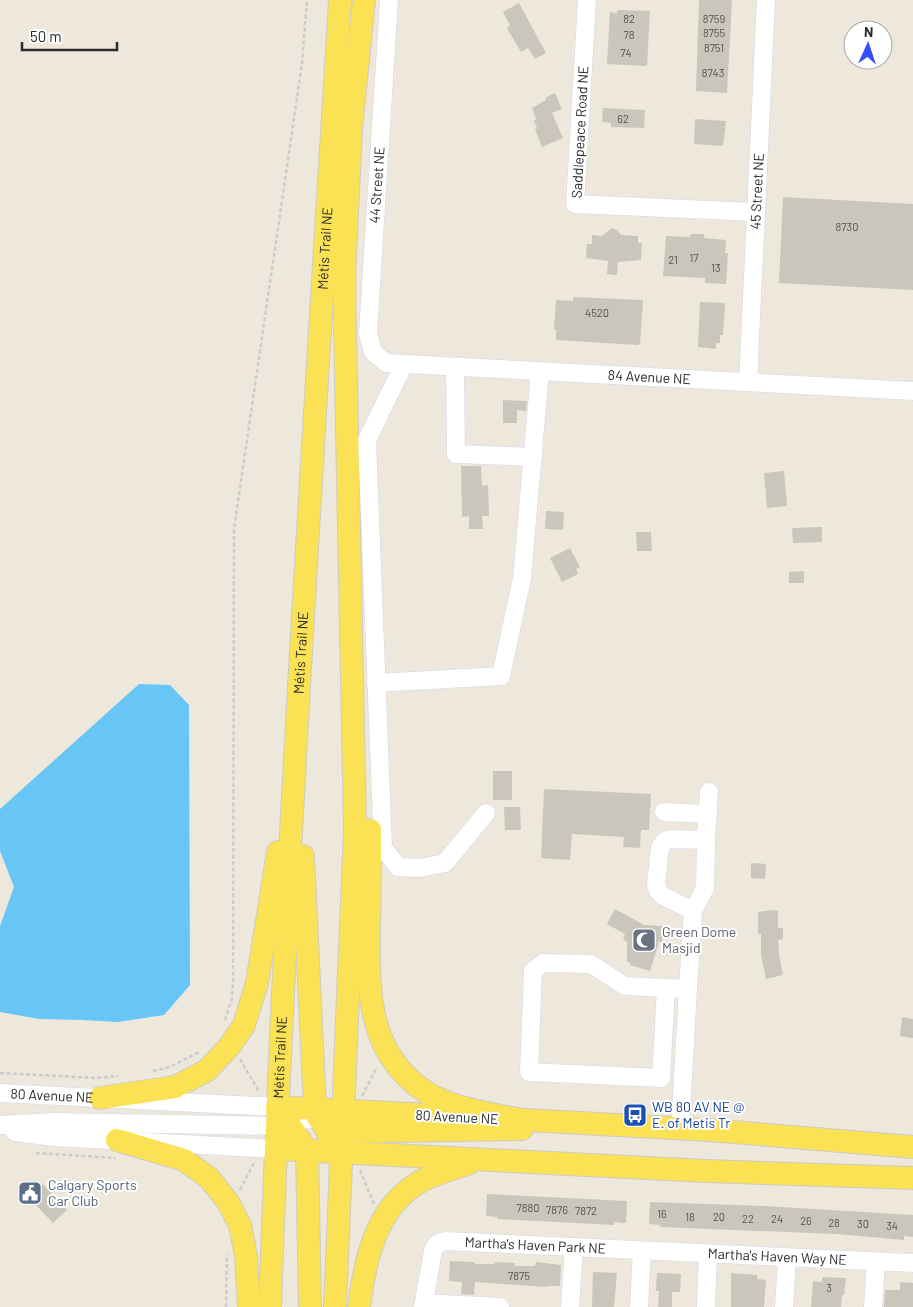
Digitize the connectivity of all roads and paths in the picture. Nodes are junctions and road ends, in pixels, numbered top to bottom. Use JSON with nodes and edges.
{"nodes":[{"id":1,"x":307,"y":0,"type":"edge"},
{"id":2,"x":340,"y":0,"type":"edge"},
{"id":3,"x":364,"y":0,"type":"edge"},
{"id":4,"x":389,"y":0,"type":"edge"},
{"id":5,"x":587,"y":0,"type":"edge"},
{"id":6,"x":766,"y":0,"type":"edge"},
{"id":7,"x":756,"y":212,"type":"junction"},
{"id":8,"x":395,"y":364,"type":"junction"},
{"id":9,"x":455,"y":367,"type":"junction"},
{"id":10,"x":540,"y":371,"type":"junction"},
{"id":11,"x":748,"y":382,"type":"junction"},
{"id":12,"x":913,"y":391,"type":"edge"},
{"id":13,"x":533,"y":457,"type":"junction"},
{"id":14,"x":349,"y":544,"type":"junction"},
{"id":15,"x":376,"y":683,"type":"junction"},
{"id":16,"x":297,"y":725,"type":"junction"},
{"id":17,"x":709,"y":792,"type":"dead end"},
{"id":18,"x":664,"y":812,"type":"dead end"},
{"id":19,"x":486,"y":813,"type":"dead end"},
{"id":20,"x":708,"y":814,"type":"junction"},
{"id":21,"x":706,"y":840,"type":"junction"},
{"id":22,"x":693,"y":911,"type":"junction"},
{"id":23,"x":666,"y":988,"type":"junction"},
{"id":24,"x":688,"y":989,"type":"junction"},
{"id":25,"x":222,"y":1026,"type":"dead end"},
{"id":26,"x":204,"y":1048,"type":"dead end"},
{"id":27,"x":240,"y":1059,"type":"dead end"},
{"id":28,"x":379,"y":1064,"type":"dead end"},
{"id":29,"x":153,"y":1072,"type":"dead end"},
{"id":30,"x":0,"y":1073,"type":"edge"},
{"id":31,"x":126,"y":1076,"type":"dead end"},
{"id":32,"x":0,"y":1093,"type":"edge"},
{"id":33,"x":100,"y":1098,"type":"junction"},
{"id":34,"x":521,"y":1120,"type":"junction"},
{"id":35,"x":285,"y":1124,"type":"junction"},
{"id":36,"x":0,"y":1125,"type":"edge"},
{"id":37,"x":642,"y":1127,"type":"junction"},
{"id":38,"x":338,"y":1128,"type":"junction"},
{"id":39,"x":680,"y":1129,"type":"junction"},
{"id":40,"x":0,"y":1130,"type":"edge"},
{"id":41,"x":913,"y":1147,"type":"edge"},
{"id":42,"x":119,"y":1150,"type":"junction"},
{"id":43,"x":266,"y":1152,"type":"junction"},
{"id":44,"x":36,"y":1153,"type":"dead end"},
{"id":45,"x":481,"y":1159,"type":"junction"},
{"id":46,"x":913,"y":1178,"type":"edge"},
{"id":47,"x":237,"y":1196,"type":"dead end"},
{"id":48,"x":377,"y":1209,"type":"dead end"},
{"id":49,"x":226,"y":1246,"type":"dead end"},
{"id":50,"x":574,"y":1247,"type":"junction"},
{"id":51,"x":642,"y":1251,"type":"junction"},
{"id":52,"x":708,"y":1254,"type":"junction"},
{"id":53,"x":787,"y":1258,"type":"junction"},
{"id":54,"x":876,"y":1262,"type":"junction"},
{"id":55,"x":913,"y":1263,"type":"edge"},
{"id":56,"x":424,"y":1305,"type":"edge"},
{"id":57,"x":226,"y":1307,"type":"edge"},
{"id":58,"x":249,"y":1307,"type":"edge"},
{"id":59,"x":270,"y":1307,"type":"edge"},
{"id":60,"x":310,"y":1307,"type":"edge"},
{"id":61,"x":335,"y":1307,"type":"edge"},
{"id":62,"x":359,"y":1307,"type":"edge"},
{"id":63,"x":500,"y":1307,"type":"edge"},
{"id":64,"x":570,"y":1307,"type":"edge"},
{"id":65,"x":640,"y":1307,"type":"edge"},
{"id":66,"x":706,"y":1307,"type":"edge"},
{"id":67,"x":784,"y":1307,"type":"edge"},
{"id":68,"x":873,"y":1307,"type":"edge"}],
"edges":[{"from":1,"to":25,"type":"path"},
{"from":2,"to":16,"type":"main road","name":"Métis Trail NE"},
{"from":3,"to":14,"type":"main road","name":"Métis Trail NE"},
{"from":4,"to":8,"type":"street","name":"44 Street NE"},
{"from":5,"to":7,"type":"street","name":"Saddlepeace Road NE"},
{"from":6,"to":7,"type":"street","name":"45 Street NE"},
{"from":7,"to":11,"type":"street","name":"45 Street NE"},
{"from":8,"to":9,"type":"street","name":"84 Avenue NE"},
{"from":8,"to":15,"type":"street"},
{"from":9,"to":10,"type":"street","name":"84 Avenue NE"},
{"from":9,"to":13,"type":"street"},
{"from":10,"to":11,"type":"street","name":"84 Avenue NE"},
{"from":10,"to":13,"type":"street"},
{"from":11,"to":12,"type":"street","name":"84 Avenue NE"},
{"from":13,"to":15,"type":"street"},
{"from":14,"to":34,"type":"main road"},
{"from":14,"to":38,"type":"main road","name":"Métis Trail NE"},
{"from":15,"to":19,"type":"street"},
{"from":16,"to":33,"type":"main road"},
{"from":16,"to":35,"type":"main road","name":"Métis Trail NE"},
{"from":16,"to":38,"type":"main road"},
{"from":17,"to":20,"type":"street"},
{"from":18,"to":20,"type":"street"},
{"from":20,"to":21,"type":"street"},
{"from":21,"to":22,"type":"street"},
{"from":21,"to":22,"type":"street"},
{"from":22,"to":24,"type":"street"},
{"from":23,"to":23,"type":"street"},
{"from":23,"to":24,"type":"street"},
{"from":24,"to":39,"type":"street"},
{"from":26,"to":29,"type":"path"},
{"from":27,"to":35,"type":"path"},
{"from":28,"to":38,"type":"path"},
{"from":30,"to":31,"type":"path"},
{"from":32,"to":33,"type":"street","name":"80 Avenue NE"},
{"from":33,"to":35,"type":"street","name":"80 Avenue NE"},
{"from":34,"to":37,"type":"main road","name":"80 Avenue NE"},
{"from":34,"to":38,"type":"main road","name":"80 Avenue NE"},
{"from":35,"to":36,"type":"street"},
{"from":35,"to":38,"type":"main road"},
{"from":35,"to":38,"type":"main road","name":"80 Avenue NE"},
{"from":35,"to":43,"type":"main road","name":"80 Avenue NE"},
{"from":35,"to":43,"type":"main road","name":"Métis Trail NE"},
{"from":35,"to":60,"type":"main road"},
{"from":37,"to":38,"type":"main road"},
{"from":37,"to":39,"type":"main road","name":"80 Avenue NE"},
{"from":38,"to":45,"type":"main road","name":"80 Avenue NE"},
{"from":38,"to":48,"type":"path"},
{"from":38,"to":61,"type":"main road","name":"Métis Trail NE"},
{"from":39,"to":41,"type":"main road","name":"80 Avenue NE"},
{"from":40,"to":42,"type":"street","name":"80 Avenue NE"},
{"from":42,"to":43,"type":"street","name":"80 Avenue NE"},
{"from":42,"to":44,"type":"path"},
{"from":42,"to":58,"type":"main road"},
{"from":43,"to":47,"type":"path"},
{"from":43,"to":59,"type":"main road","name":"Métis Trail NE"},
{"from":45,"to":46,"type":"main road","name":"80 Avenue NE"},
{"from":45,"to":62,"type":"main road"},
{"from":49,"to":57,"type":"path"},
{"from":50,"to":51,"type":"street","name":"Martha's Haven Park NE"},
{"from":50,"to":56,"type":"street","name":"Martha's Haven Park NE"},
{"from":50,"to":64,"type":"street"},
{"from":51,"to":52,"type":"street","name":"Martha's Haven Way NE"},
{"from":51,"to":65,"type":"street"},
{"from":52,"to":53,"type":"street","name":"Martha's Haven Way NE"},
{"from":52,"to":66,"type":"street"},
{"from":53,"to":54,"type":"street","name":"Martha's Haven Way NE"},
{"from":53,"to":67,"type":"street"},
{"from":54,"to":55,"type":"street","name":"Martha's Haven Way NE"},
{"from":54,"to":68,"type":"street"},
{"from":56,"to":63,"type":"street"}]}
